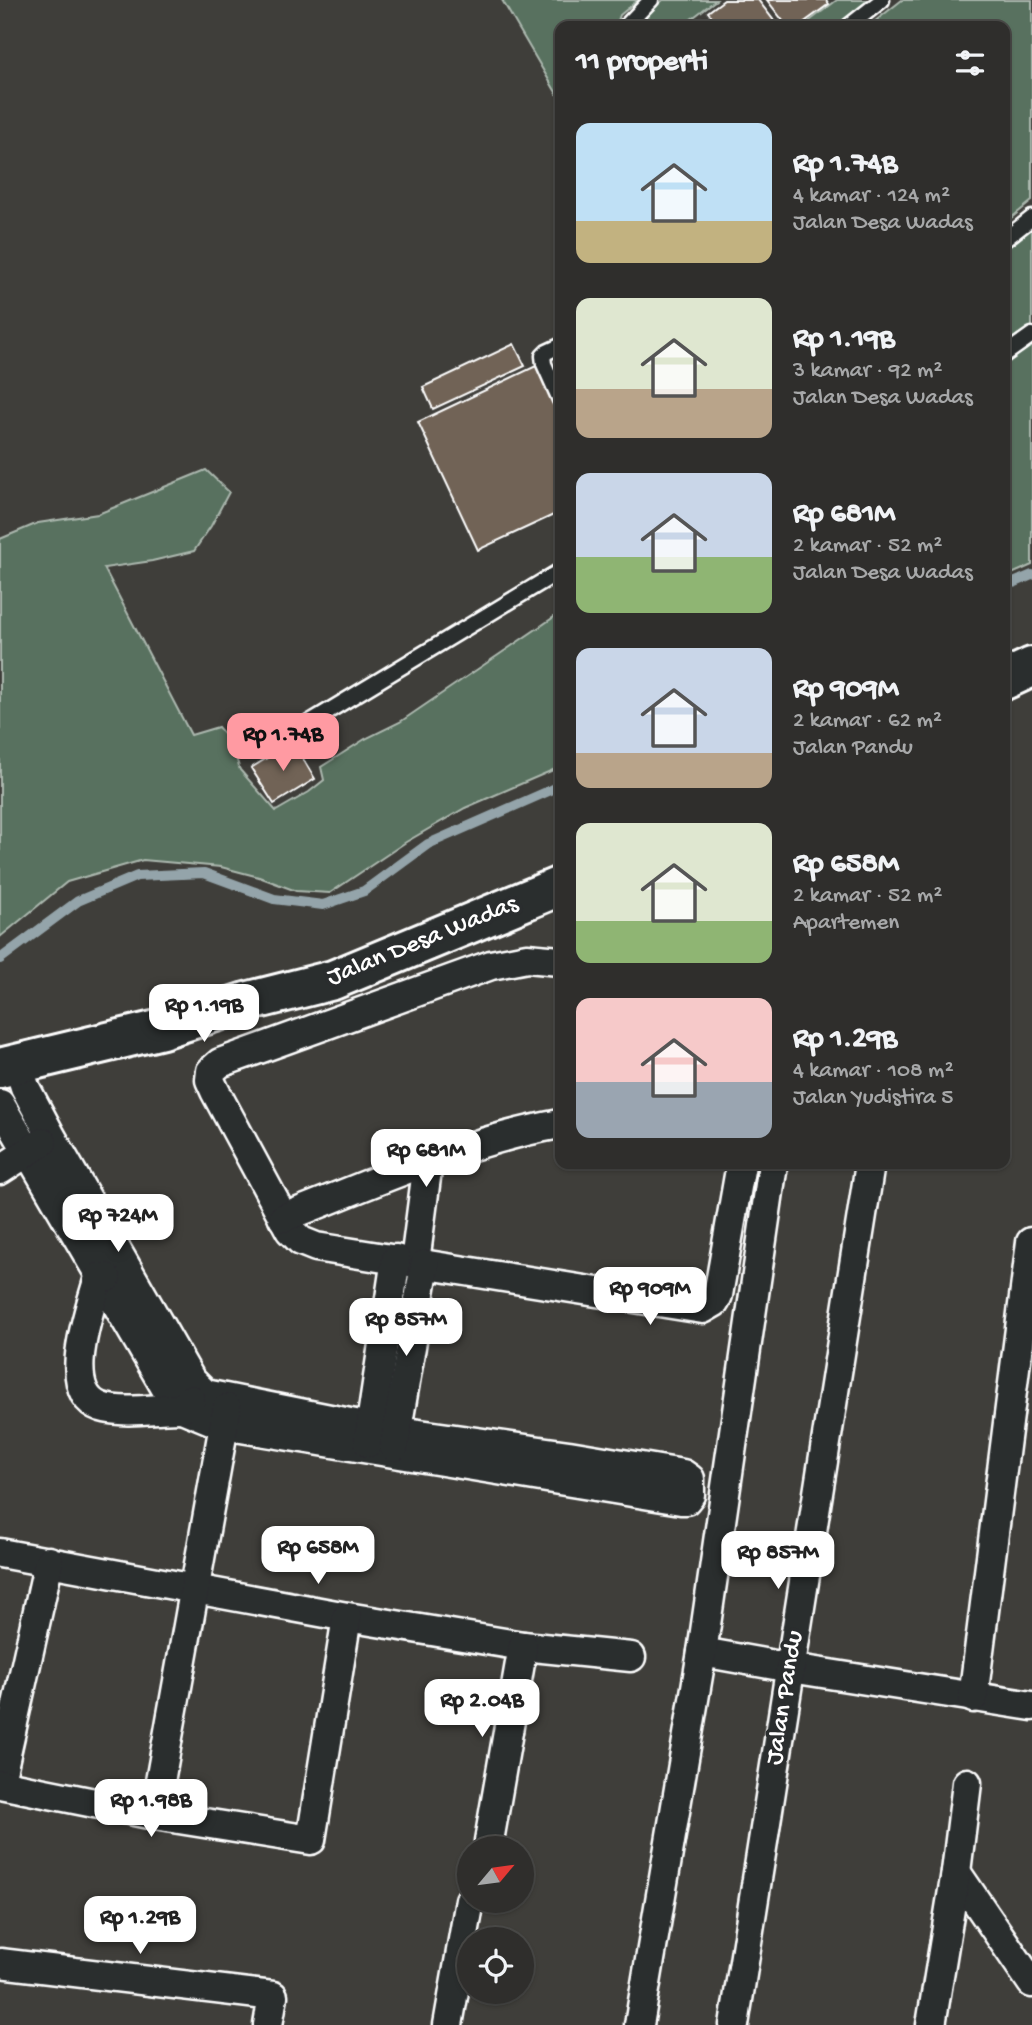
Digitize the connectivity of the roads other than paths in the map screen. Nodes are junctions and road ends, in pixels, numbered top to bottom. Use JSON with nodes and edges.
{"nodes":[{"id":1,"x":651,"y":0,"type":"edge"},
{"id":2,"x":882,"y":0,"type":"edge"},
{"id":3,"x":630,"y":21,"type":"edge"},
{"id":4,"x":855,"y":21,"type":"edge"},
{"id":5,"x":1032,"y":218,"type":"edge"},
{"id":6,"x":1010,"y":235,"type":"edge"},
{"id":7,"x":1032,"y":335,"type":"edge"},
{"id":8,"x":555,"y":348,"type":"edge"},
{"id":9,"x":1010,"y":351,"type":"edge"},
{"id":10,"x":555,"y":389,"type":"edge"},
{"id":11,"x":555,"y":574,"type":"edge"},
{"id":12,"x":1032,"y":667,"type":"edge"},
{"id":13,"x":1010,"y":677,"type":"edge"},
{"id":14,"x":306,"y":724,"type":"dead end"},
{"id":15,"x":555,"y":888,"type":"edge"},
{"id":16,"x":555,"y":961,"type":"edge"},
{"id":17,"x":9,"y":1066,"type":"edge"},
{"id":18,"x":0,"y":1104,"type":"edge"},
{"id":19,"x":555,"y":1125,"type":"edge"},
{"id":20,"x":51,"y":1136,"type":"junction"},
{"id":21,"x":27,"y":1152,"type":"junction"},
{"id":22,"x":428,"y":1162,"type":"junction"},
{"id":23,"x":740,"y":1169,"type":"edge"},
{"id":24,"x":772,"y":1169,"type":"edge"},
{"id":25,"x":869,"y":1169,"type":"edge"},
{"id":26,"x":0,"y":1170,"type":"edge"},
{"id":27,"x":283,"y":1218,"type":"junction"},
{"id":28,"x":1031,"y":1242,"type":"edge"},
{"id":29,"x":412,"y":1261,"type":"junction"},
{"id":30,"x":99,"y":1277,"type":"junction"},
{"id":31,"x":134,"y":1280,"type":"junction"},
{"id":32,"x":191,"y":1399,"type":"junction"},
{"id":33,"x":226,"y":1413,"type":"junction"},
{"id":34,"x":382,"y":1440,"type":"junction"},
{"id":35,"x":650,"y":1481,"type":"dead end"},
{"id":36,"x":0,"y":1553,"type":"edge"},
{"id":37,"x":48,"y":1561,"type":"junction"},
{"id":38,"x":193,"y":1588,"type":"junction"},
{"id":39,"x":347,"y":1617,"type":"junction"},
{"id":40,"x":523,"y":1646,"type":"junction"},
{"id":41,"x":702,"y":1651,"type":"junction"},
{"id":42,"x":631,"y":1657,"type":"dead end"},
{"id":43,"x":791,"y":1668,"type":"junction"},
{"id":44,"x":973,"y":1698,"type":"junction"},
{"id":45,"x":1032,"y":1706,"type":"edge"},
{"id":46,"x":0,"y":1782,"type":"edge"},
{"id":47,"x":967,"y":1783,"type":"dead end"},
{"id":48,"x":154,"y":1815,"type":"junction"},
{"id":49,"x":490,"y":1836,"type":"edge"},
{"id":50,"x":956,"y":1872,"type":"junction"},
{"id":51,"x":468,"y":1913,"type":"edge"},
{"id":52,"x":0,"y":1963,"type":"edge"},
{"id":53,"x":1032,"y":1983,"type":"edge"},
{"id":54,"x":268,"y":2025,"type":"edge"},
{"id":55,"x":448,"y":2025,"type":"edge"},
{"id":56,"x":639,"y":2025,"type":"edge"},
{"id":57,"x":734,"y":2025,"type":"edge"},
{"id":58,"x":931,"y":2025,"type":"edge"}],
"edges":[{"from":1,"to":3,"type":"lane"},
{"from":2,"to":4,"type":"lane"},
{"from":5,"to":6,"type":"lane"},
{"from":7,"to":9,"type":"lane"},
{"from":8,"to":10,"type":"lane"},
{"from":11,"to":14,"type":"lane"},
{"from":12,"to":13,"type":"main road"},
{"from":15,"to":17,"type":"main road","name":"Jalan Desa Wadas"},
{"from":16,"to":27,"type":"street"},
{"from":17,"to":20,"type":"street"},
{"from":18,"to":21,"type":"street"},
{"from":19,"to":22,"type":"street"},
{"from":20,"to":21,"type":"street"},
{"from":20,"to":31,"type":"street"},
{"from":21,"to":26,"type":"street"},
{"from":21,"to":30,"type":"street"},
{"from":22,"to":27,"type":"street"},
{"from":22,"to":29,"type":"street"},
{"from":23,"to":29,"type":"street"},
{"from":24,"to":41,"type":"street"},
{"from":25,"to":43,"type":"street","name":"Jalan Pandu"},
{"from":27,"to":29,"type":"street"},
{"from":28,"to":44,"type":"street"},
{"from":29,"to":34,"type":"street"},
{"from":30,"to":31,"type":"street"},
{"from":30,"to":32,"type":"street"},
{"from":30,"to":32,"type":"street"},
{"from":31,"to":32,"type":"street"},
{"from":32,"to":33,"type":"street"},
{"from":33,"to":34,"type":"street"},
{"from":33,"to":38,"type":"street"},
{"from":34,"to":35,"type":"street"},
{"from":36,"to":37,"type":"street"},
{"from":37,"to":38,"type":"street"},
{"from":37,"to":46,"type":"street"},
{"from":38,"to":39,"type":"street"},
{"from":38,"to":48,"type":"street"},
{"from":39,"to":40,"type":"street"},
{"from":39,"to":48,"type":"street"},
{"from":40,"to":42,"type":"street"},
{"from":40,"to":49,"type":"street"},
{"from":41,"to":43,"type":"street"},
{"from":41,"to":56,"type":"street"},
{"from":43,"to":44,"type":"street"},
{"from":43,"to":57,"type":"street","name":"Jalan Pandu"},
{"from":44,"to":45,"type":"street"},
{"from":46,"to":48,"type":"street"},
{"from":47,"to":50,"type":"street"},
{"from":50,"to":53,"type":"street"},
{"from":50,"to":58,"type":"street"},
{"from":51,"to":55,"type":"street"},
{"from":52,"to":54,"type":"street"}]}
